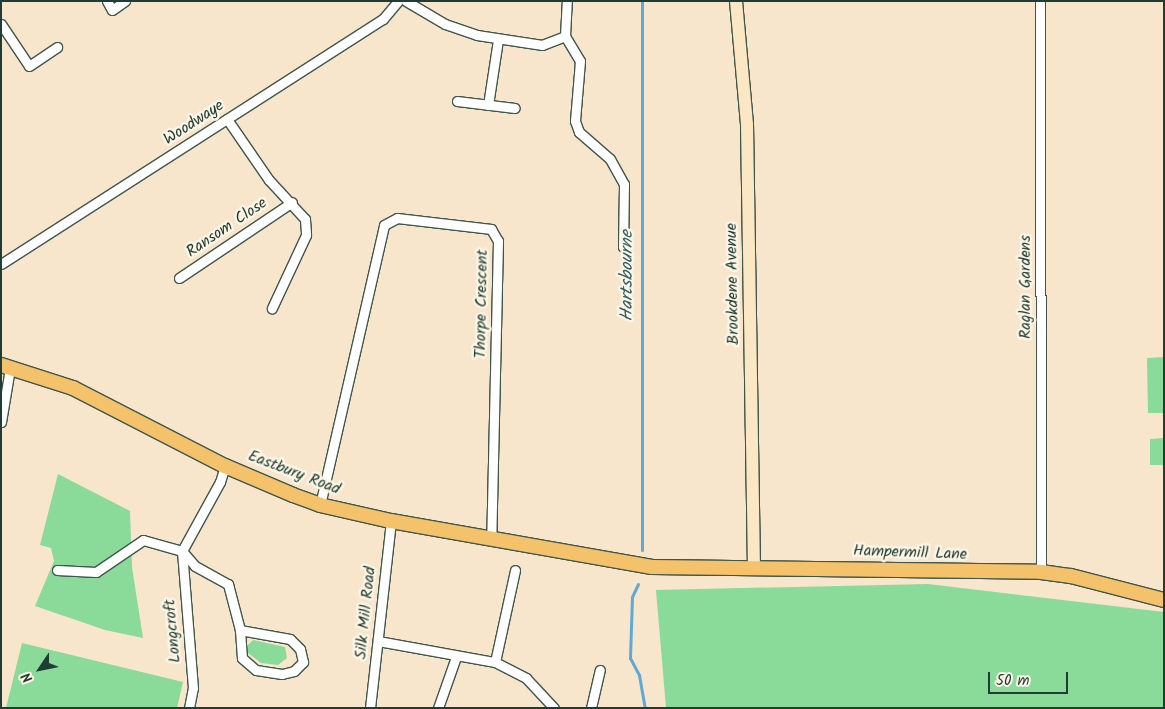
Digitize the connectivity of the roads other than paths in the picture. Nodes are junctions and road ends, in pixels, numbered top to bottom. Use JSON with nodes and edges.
{"nodes":[{"id":1,"x":107,"y":1,"type":"edge"},
{"id":2,"x":125,"y":1,"type":"edge"},
{"id":3,"x":398,"y":1,"type":"edge"},
{"id":4,"x":406,"y":1,"type":"edge"},
{"id":5,"x":567,"y":1,"type":"edge"},
{"id":6,"x":736,"y":1,"type":"edge"},
{"id":7,"x":1040,"y":1,"type":"edge"},
{"id":8,"x":1,"y":24,"type":"edge"},
{"id":9,"x":565,"y":36,"type":"junction"},
{"id":10,"x":498,"y":40,"type":"junction"},
{"id":11,"x":57,"y":47,"type":"dead end"},
{"id":12,"x":457,"y":101,"type":"dead end"},
{"id":13,"x":488,"y":105,"type":"junction"},
{"id":14,"x":515,"y":108,"type":"dead end"},
{"id":15,"x":227,"y":119,"type":"junction"},
{"id":16,"x":292,"y":202,"type":"junction"},
{"id":17,"x":624,"y":247,"type":"dead end"},
{"id":18,"x":1,"y":264,"type":"edge"},
{"id":19,"x":179,"y":278,"type":"dead end"},
{"id":20,"x":272,"y":308,"type":"dead end"},
{"id":21,"x":6,"y":366,"type":"edge"},
{"id":22,"x":1,"y":422,"type":"edge"},
{"id":23,"x":225,"y":466,"type":"junction"},
{"id":24,"x":320,"y":505,"type":"junction"},
{"id":25,"x":391,"y":521,"type":"junction"},
{"id":26,"x":492,"y":539,"type":"junction"},
{"id":27,"x":182,"y":551,"type":"junction"},
{"id":28,"x":652,"y":567,"type":"joint"},
{"id":29,"x":754,"y":568,"type":"junction"},
{"id":30,"x":57,"y":570,"type":"dead end"},
{"id":31,"x":515,"y":570,"type":"dead end"},
{"id":32,"x":1041,"y":572,"type":"junction"},
{"id":33,"x":1164,"y":600,"type":"edge"},
{"id":34,"x":240,"y":630,"type":"junction"},
{"id":35,"x":378,"y":641,"type":"junction"},
{"id":36,"x":456,"y":657,"type":"junction"},
{"id":37,"x":495,"y":662,"type":"junction"},
{"id":38,"x":600,"y":670,"type":"dead end"},
{"id":39,"x":189,"y":708,"type":"edge"},
{"id":40,"x":370,"y":708,"type":"edge"},
{"id":41,"x":438,"y":708,"type":"edge"},
{"id":42,"x":554,"y":708,"type":"edge"},
{"id":43,"x":591,"y":708,"type":"edge"}],
"edges":[{"from":1,"to":2,"type":"street"},
{"from":3,"to":15,"type":"street","name":"Woodwaye"},
{"from":4,"to":10,"type":"street"},
{"from":5,"to":9,"type":"street"},
{"from":6,"to":29,"type":"main road","name":"Brookdene Avenue"},
{"from":7,"to":32,"type":"street","name":"Raglan Gardens"},
{"from":8,"to":11,"type":"street"},
{"from":9,"to":10,"type":"street"},
{"from":9,"to":17,"type":"street"},
{"from":10,"to":13,"type":"street"},
{"from":12,"to":13,"type":"street"},
{"from":13,"to":14,"type":"street"},
{"from":15,"to":16,"type":"street","name":"Ransom Close"},
{"from":15,"to":18,"type":"street","name":"Woodwaye"},
{"from":16,"to":19,"type":"street","name":"Ransom Close"},
{"from":16,"to":20,"type":"street","name":"Ransom Close"},
{"from":21,"to":22,"type":"street"},
{"from":21,"to":23,"type":"main road","name":"Eastbury Road"},
{"from":23,"to":24,"type":"main road","name":"Eastbury Road"},
{"from":23,"to":27,"type":"street"},
{"from":24,"to":25,"type":"main road","name":"Eastbury Road"},
{"from":24,"to":26,"type":"street","name":"Thorpe Crescent"},
{"from":25,"to":26,"type":"main road","name":"Eastbury Road"},
{"from":25,"to":35,"type":"street","name":"Silk Mill Road"},
{"from":26,"to":28,"type":"main road","name":"Eastbury Road"},
{"from":27,"to":30,"type":"street"},
{"from":27,"to":34,"type":"street"},
{"from":27,"to":39,"type":"street","name":"Longcroft"},
{"from":28,"to":29,"type":"main road","name":"Hampermill Lane"},
{"from":29,"to":32,"type":"main road","name":"Hampermill Lane"},
{"from":31,"to":37,"type":"street"},
{"from":32,"to":33,"type":"main road","name":"Hampermill Lane"},
{"from":34,"to":34,"type":"street"},
{"from":35,"to":36,"type":"street"},
{"from":35,"to":40,"type":"street","name":"Silk Mill Road"},
{"from":36,"to":37,"type":"street"},
{"from":36,"to":41,"type":"street"},
{"from":37,"to":42,"type":"street"},
{"from":38,"to":43,"type":"street"}]}
